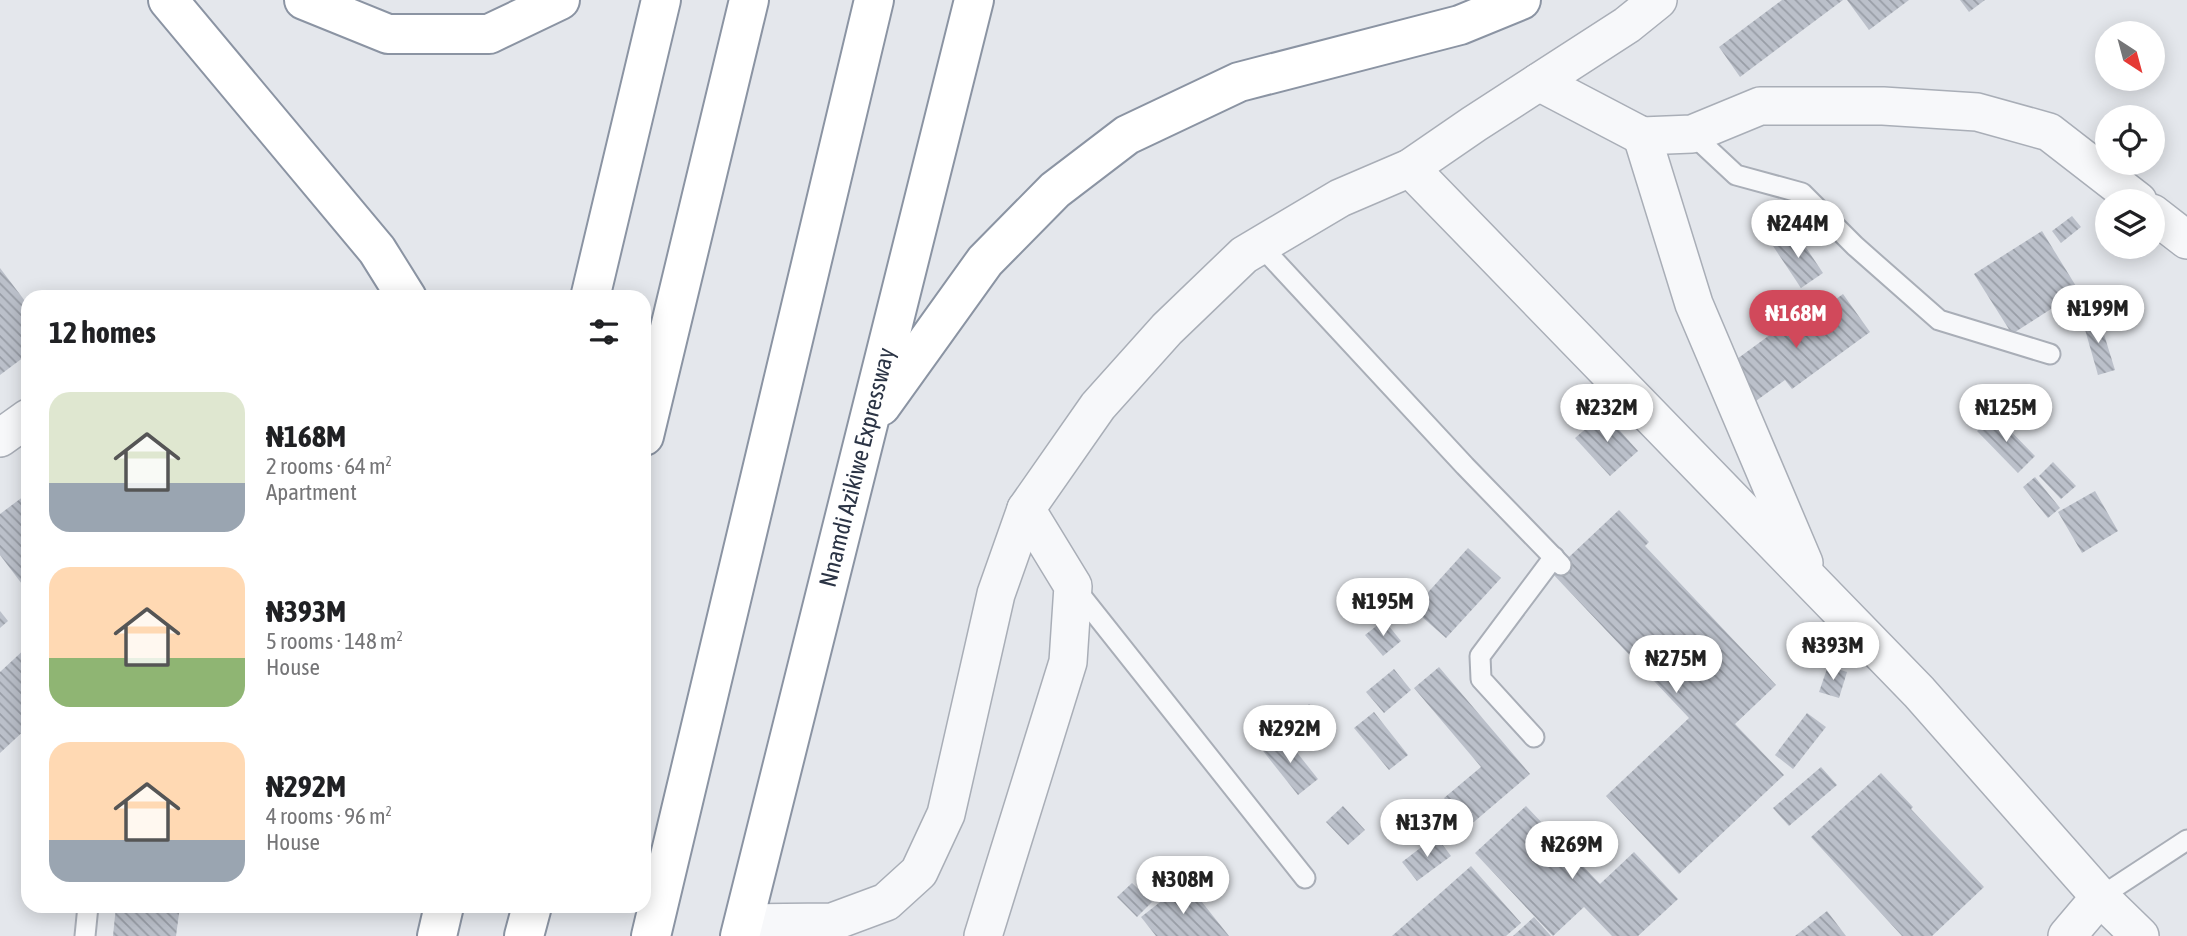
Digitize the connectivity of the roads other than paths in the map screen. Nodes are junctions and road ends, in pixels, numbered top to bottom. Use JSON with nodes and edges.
{"nodes":[{"id":1,"x":168,"y":0,"type":"edge"},
{"id":2,"x":304,"y":0,"type":"edge"},
{"id":3,"x":560,"y":0,"type":"edge"},
{"id":4,"x":662,"y":0,"type":"edge"},
{"id":5,"x":749,"y":0,"type":"edge"},
{"id":6,"x":874,"y":0,"type":"edge"},
{"id":7,"x":974,"y":0,"type":"edge"},
{"id":8,"x":1521,"y":0,"type":"edge"},
{"id":9,"x":1658,"y":0,"type":"edge"},
{"id":10,"x":1539,"y":82,"type":"junction"},
{"id":11,"x":1692,"y":134,"type":"junction"},
{"id":12,"x":1642,"y":136,"type":"junction"},
{"id":13,"x":1410,"y":168,"type":"junction"},
{"id":14,"x":2123,"y":189,"type":"edge"},
{"id":15,"x":2165,"y":223,"type":"edge"},
{"id":16,"x":2187,"y":240,"type":"edge"},
{"id":17,"x":1260,"y":245,"type":"junction"},
{"id":18,"x":402,"y":290,"type":"edge"},
{"id":19,"x":592,"y":290,"type":"edge"},
{"id":20,"x":2050,"y":354,"type":"dead end"},
{"id":21,"x":651,"y":407,"type":"edge"},
{"id":22,"x":869,"y":422,"type":"junction"},
{"id":23,"x":21,"y":423,"type":"edge"},
{"id":24,"x":0,"y":438,"type":"edge"},
{"id":25,"x":1026,"y":509,"type":"junction"},
{"id":26,"x":1812,"y":582,"type":"junction"},
{"id":27,"x":1073,"y":586,"type":"junction"},
{"id":28,"x":1534,"y":737,"type":"dead end"},
{"id":29,"x":2187,"y":839,"type":"edge"},
{"id":30,"x":1305,"y":878,"type":"dead end"},
{"id":31,"x":996,"y":896,"type":"junction"},
{"id":32,"x":2100,"y":897,"type":"junction"},
{"id":33,"x":87,"y":913,"type":"edge"},
{"id":34,"x":442,"y":913,"type":"edge"},
{"id":35,"x":529,"y":913,"type":"edge"},
{"id":36,"x":742,"y":930,"type":"edge"},
{"id":37,"x":85,"y":936,"type":"edge"},
{"id":38,"x":437,"y":936,"type":"edge"},
{"id":39,"x":524,"y":936,"type":"edge"},
{"id":40,"x":651,"y":936,"type":"edge"},
{"id":41,"x":966,"y":936,"type":"edge"},
{"id":42,"x":983,"y":936,"type":"edge"},
{"id":43,"x":2067,"y":936,"type":"edge"},
{"id":44,"x":2140,"y":936,"type":"edge"}],
"edges":[{"from":1,"to":18,"type":"highway"},
{"from":2,"to":3,"type":"highway"},
{"from":4,"to":19,"type":"highway"},
{"from":5,"to":21,"type":"highway"},
{"from":6,"to":40,"type":"highway"},
{"from":7,"to":22,"type":"highway","name":"Nnamdi Azikiwe Expressway"},
{"from":8,"to":22,"type":"highway"},
{"from":9,"to":10,"type":"street"},
{"from":10,"to":12,"type":"street"},
{"from":10,"to":13,"type":"street"},
{"from":11,"to":12,"type":"street"},
{"from":11,"to":14,"type":"street"},
{"from":11,"to":20,"type":"lane"},
{"from":12,"to":26,"type":"street"},
{"from":13,"to":17,"type":"street"},
{"from":13,"to":26,"type":"street"},
{"from":15,"to":16,"type":"street"},
{"from":17,"to":25,"type":"street"},
{"from":17,"to":28,"type":"lane"},
{"from":22,"to":36,"type":"highway","name":"Nnamdi Azikiwe Expressway"},
{"from":23,"to":24,"type":"street"},
{"from":25,"to":27,"type":"street"},
{"from":25,"to":36,"type":"street"},
{"from":26,"to":32,"type":"street"},
{"from":27,"to":30,"type":"lane"},
{"from":27,"to":31,"type":"street"},
{"from":29,"to":32,"type":"lane"},
{"from":31,"to":41,"type":"lane"},
{"from":31,"to":42,"type":"street"},
{"from":32,"to":43,"type":"street"},
{"from":32,"to":44,"type":"street"},
{"from":33,"to":37,"type":"lane"},
{"from":34,"to":38,"type":"highway"},
{"from":35,"to":39,"type":"highway"}]}
